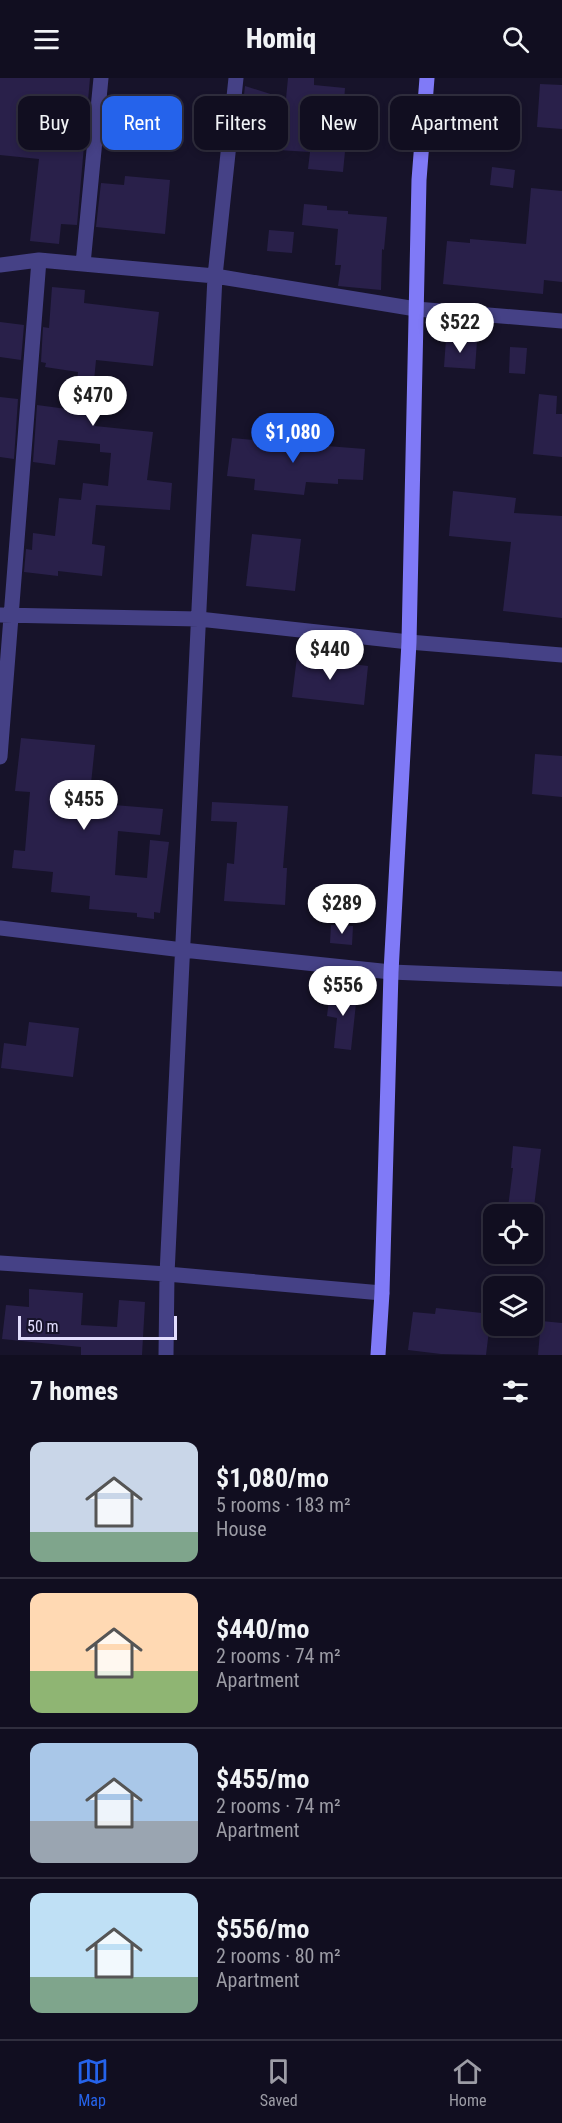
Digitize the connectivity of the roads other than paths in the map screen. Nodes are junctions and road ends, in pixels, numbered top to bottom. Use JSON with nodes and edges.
{"nodes":[{"id":1,"x":101,"y":78,"type":"edge"},
{"id":2,"x":236,"y":78,"type":"edge"},
{"id":3,"x":427,"y":78,"type":"edge"},
{"id":4,"x":39,"y":260,"type":"junction"},
{"id":5,"x":83,"y":264,"type":"junction"},
{"id":6,"x":0,"y":265,"type":"edge"},
{"id":7,"x":214,"y":276,"type":"junction"},
{"id":8,"x":416,"y":309,"type":"junction"},
{"id":9,"x":562,"y":321,"type":"edge"},
{"id":10,"x":5,"y":616,"type":"edge"},
{"id":11,"x":199,"y":619,"type":"junction"},
{"id":12,"x":409,"y":642,"type":"junction"},
{"id":13,"x":562,"y":655,"type":"edge"},
{"id":14,"x":0,"y":757,"type":"edge"},
{"id":15,"x":0,"y":928,"type":"edge"},
{"id":16,"x":183,"y":950,"type":"junction"},
{"id":17,"x":391,"y":972,"type":"junction"},
{"id":18,"x":562,"y":979,"type":"edge"},
{"id":19,"x":0,"y":1263,"type":"edge"},
{"id":20,"x":167,"y":1274,"type":"junction"},
{"id":21,"x":382,"y":1293,"type":"junction"},
{"id":22,"x":166,"y":1355,"type":"edge"},
{"id":23,"x":378,"y":1355,"type":"edge"}],
"edges":[{"from":1,"to":5,"type":"street"},
{"from":2,"to":7,"type":"street"},
{"from":3,"to":8,"type":"main road"},
{"from":4,"to":5,"type":"street"},
{"from":4,"to":6,"type":"street"},
{"from":4,"to":10,"type":"street"},
{"from":5,"to":7,"type":"street"},
{"from":7,"to":8,"type":"street"},
{"from":7,"to":11,"type":"street"},
{"from":8,"to":9,"type":"street"},
{"from":8,"to":12,"type":"main road"},
{"from":10,"to":11,"type":"street"},
{"from":10,"to":14,"type":"street"},
{"from":11,"to":12,"type":"street"},
{"from":11,"to":16,"type":"street"},
{"from":12,"to":13,"type":"street"},
{"from":12,"to":17,"type":"main road"},
{"from":15,"to":16,"type":"street"},
{"from":16,"to":17,"type":"street"},
{"from":16,"to":20,"type":"street"},
{"from":17,"to":18,"type":"street"},
{"from":17,"to":21,"type":"main road"},
{"from":19,"to":20,"type":"street"},
{"from":20,"to":21,"type":"street"},
{"from":20,"to":22,"type":"street"},
{"from":21,"to":23,"type":"main road"}]}
